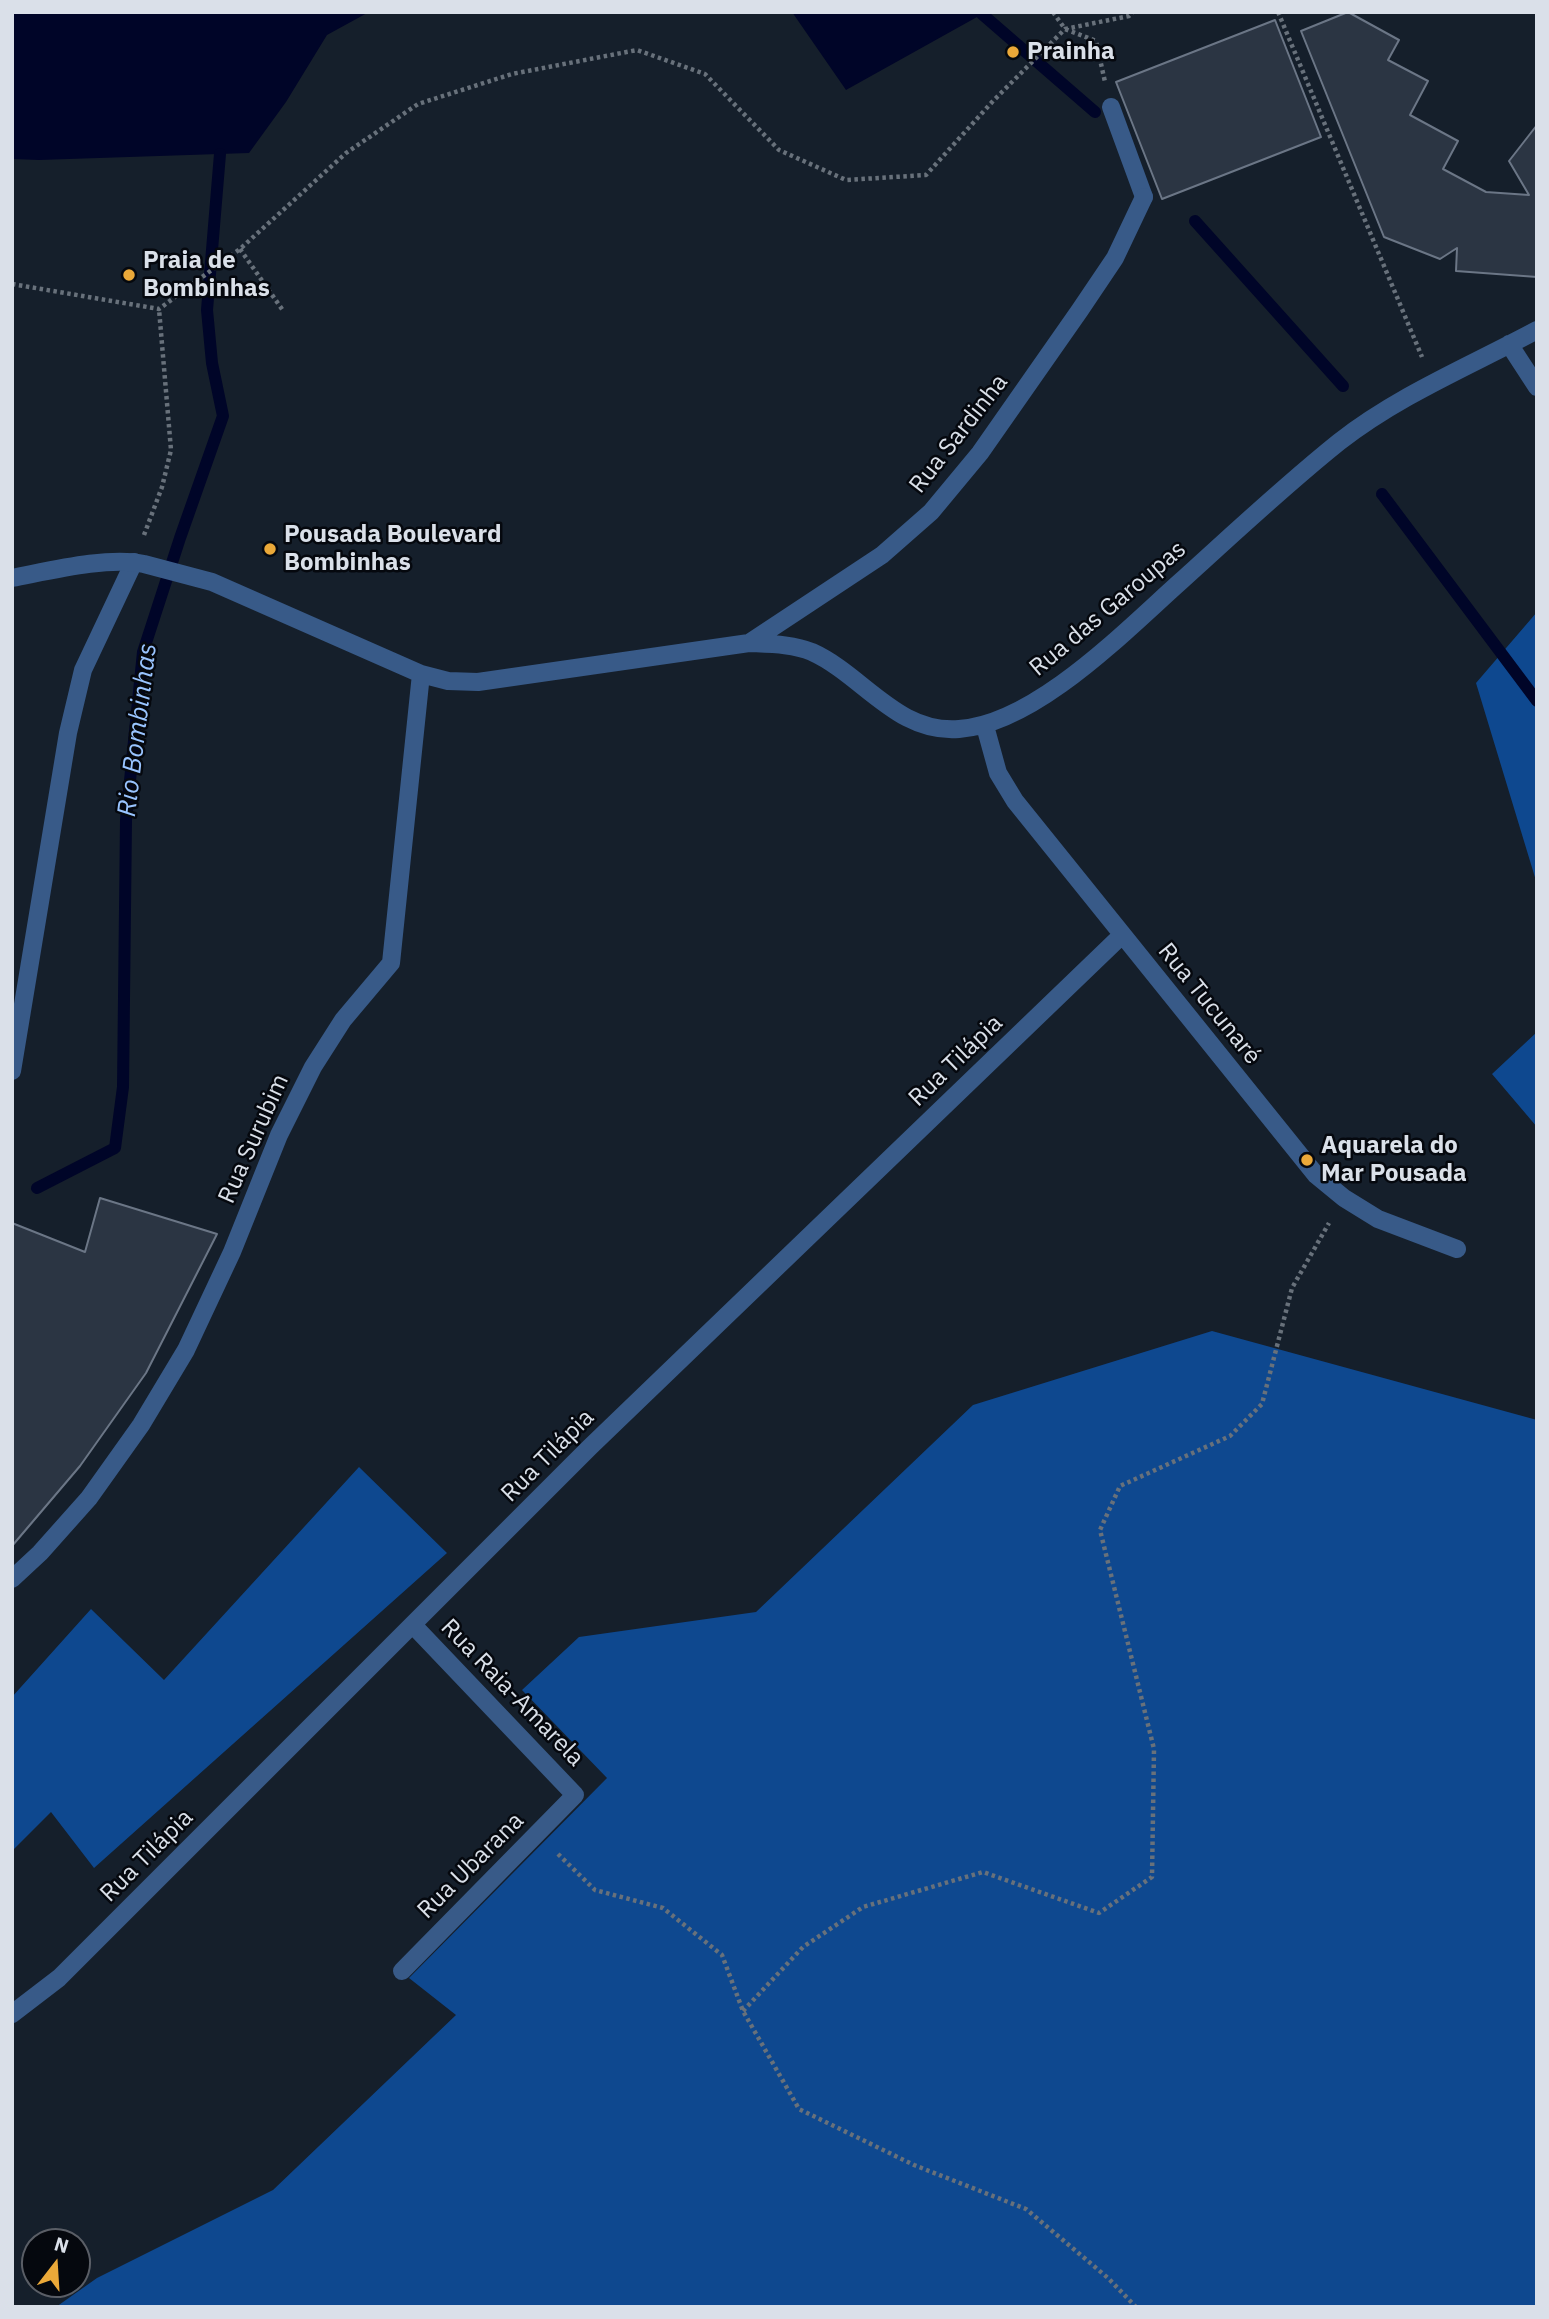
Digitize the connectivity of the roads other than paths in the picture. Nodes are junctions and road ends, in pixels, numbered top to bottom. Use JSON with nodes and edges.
{"nodes":[{"id":1,"x":1111,"y":107,"type":"road end"},
{"id":2,"x":1537,"y":330,"type":"edge"},
{"id":3,"x":1509,"y":344,"type":"junction"},
{"id":4,"x":1537,"y":387,"type":"edge"},
{"id":5,"x":139,"y":563,"type":"junction"},
{"id":6,"x":12,"y":578,"type":"edge"},
{"id":7,"x":749,"y":643,"type":"junction"},
{"id":8,"x":421,"y":674,"type":"junction"},
{"id":9,"x":985,"y":726,"type":"junction"},
{"id":10,"x":1122,"y":935,"type":"junction"},
{"id":11,"x":12,"y":1071,"type":"edge"},
{"id":12,"x":1457,"y":1248,"type":"dead end"},
{"id":13,"x":12,"y":1579,"type":"edge"},
{"id":14,"x":413,"y":1625,"type":"junction"},
{"id":15,"x":575,"y":1795,"type":"joint"},
{"id":16,"x":402,"y":1971,"type":"dead end"},
{"id":17,"x":12,"y":2014,"type":"edge"}],
"edges":[{"from":1,"to":7,"type":"street","name":"Rua Sardinha"},
{"from":2,"to":3,"type":"street","name":"Rua das Garoupas"},
{"from":3,"to":4,"type":"street"},
{"from":3,"to":9,"type":"street","name":"Rua das Garoupas"},
{"from":5,"to":6,"type":"street","name":"Rua das Garoupas"},
{"from":5,"to":8,"type":"street","name":"Rua das Garoupas"},
{"from":5,"to":11,"type":"street"},
{"from":7,"to":8,"type":"street","name":"Rua das Garoupas"},
{"from":7,"to":9,"type":"street","name":"Rua das Garoupas"},
{"from":8,"to":13,"type":"street","name":"Rua Surubim"},
{"from":9,"to":10,"type":"street","name":"Rua Tucunaré"},
{"from":10,"to":12,"type":"street","name":"Rua Tucunaré"},
{"from":10,"to":14,"type":"street","name":"Rua Tilápia"},
{"from":14,"to":15,"type":"street","name":"Rua Raia-Amarela"},
{"from":14,"to":17,"type":"street","name":"Rua Tilápia"},
{"from":15,"to":16,"type":"street","name":"Rua Ubarana"}]}
